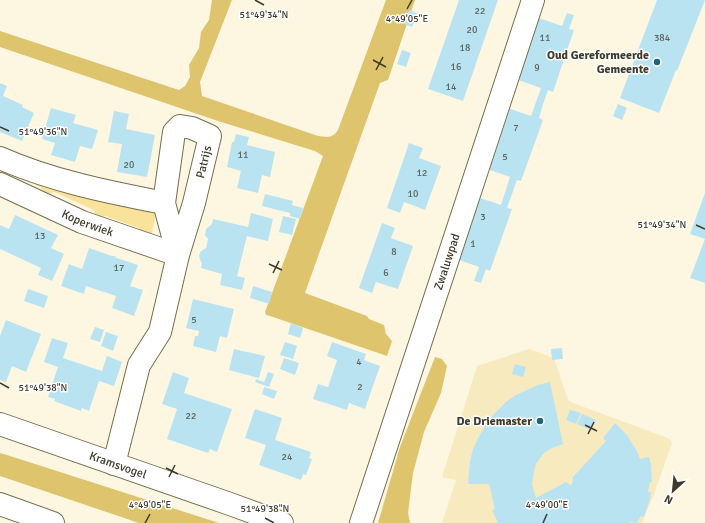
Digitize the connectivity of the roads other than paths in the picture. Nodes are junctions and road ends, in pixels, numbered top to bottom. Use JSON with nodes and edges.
{"nodes":[{"id":1,"x":533,"y":0,"type":"edge"},
{"id":2,"x":0,"y":158,"type":"edge"},
{"id":3,"x":0,"y":184,"type":"edge"},
{"id":4,"x":164,"y":203,"type":"junction"},
{"id":5,"x":178,"y":255,"type":"junction"},
{"id":6,"x":0,"y":424,"type":"edge"},
{"id":7,"x":114,"y":464,"type":"junction"},
{"id":8,"x":0,"y":504,"type":"edge"},
{"id":9,"x":53,"y":523,"type":"edge"},
{"id":10,"x":282,"y":523,"type":"edge"},
{"id":11,"x":361,"y":523,"type":"edge"}],
"edges":[{"from":1,"to":11,"type":"street","name":"Zwaluwpad"},
{"from":2,"to":4,"type":"street"},
{"from":3,"to":5,"type":"street","name":"Koperwiek"},
{"from":4,"to":5,"type":"street","name":"Patrijs"},
{"from":4,"to":5,"type":"street","name":"Patrijs"},
{"from":5,"to":7,"type":"street","name":"Patrijs"},
{"from":6,"to":7,"type":"street","name":"Kramsvogel"},
{"from":7,"to":10,"type":"street","name":"Kramsvogel"},
{"from":8,"to":9,"type":"street"}]}
